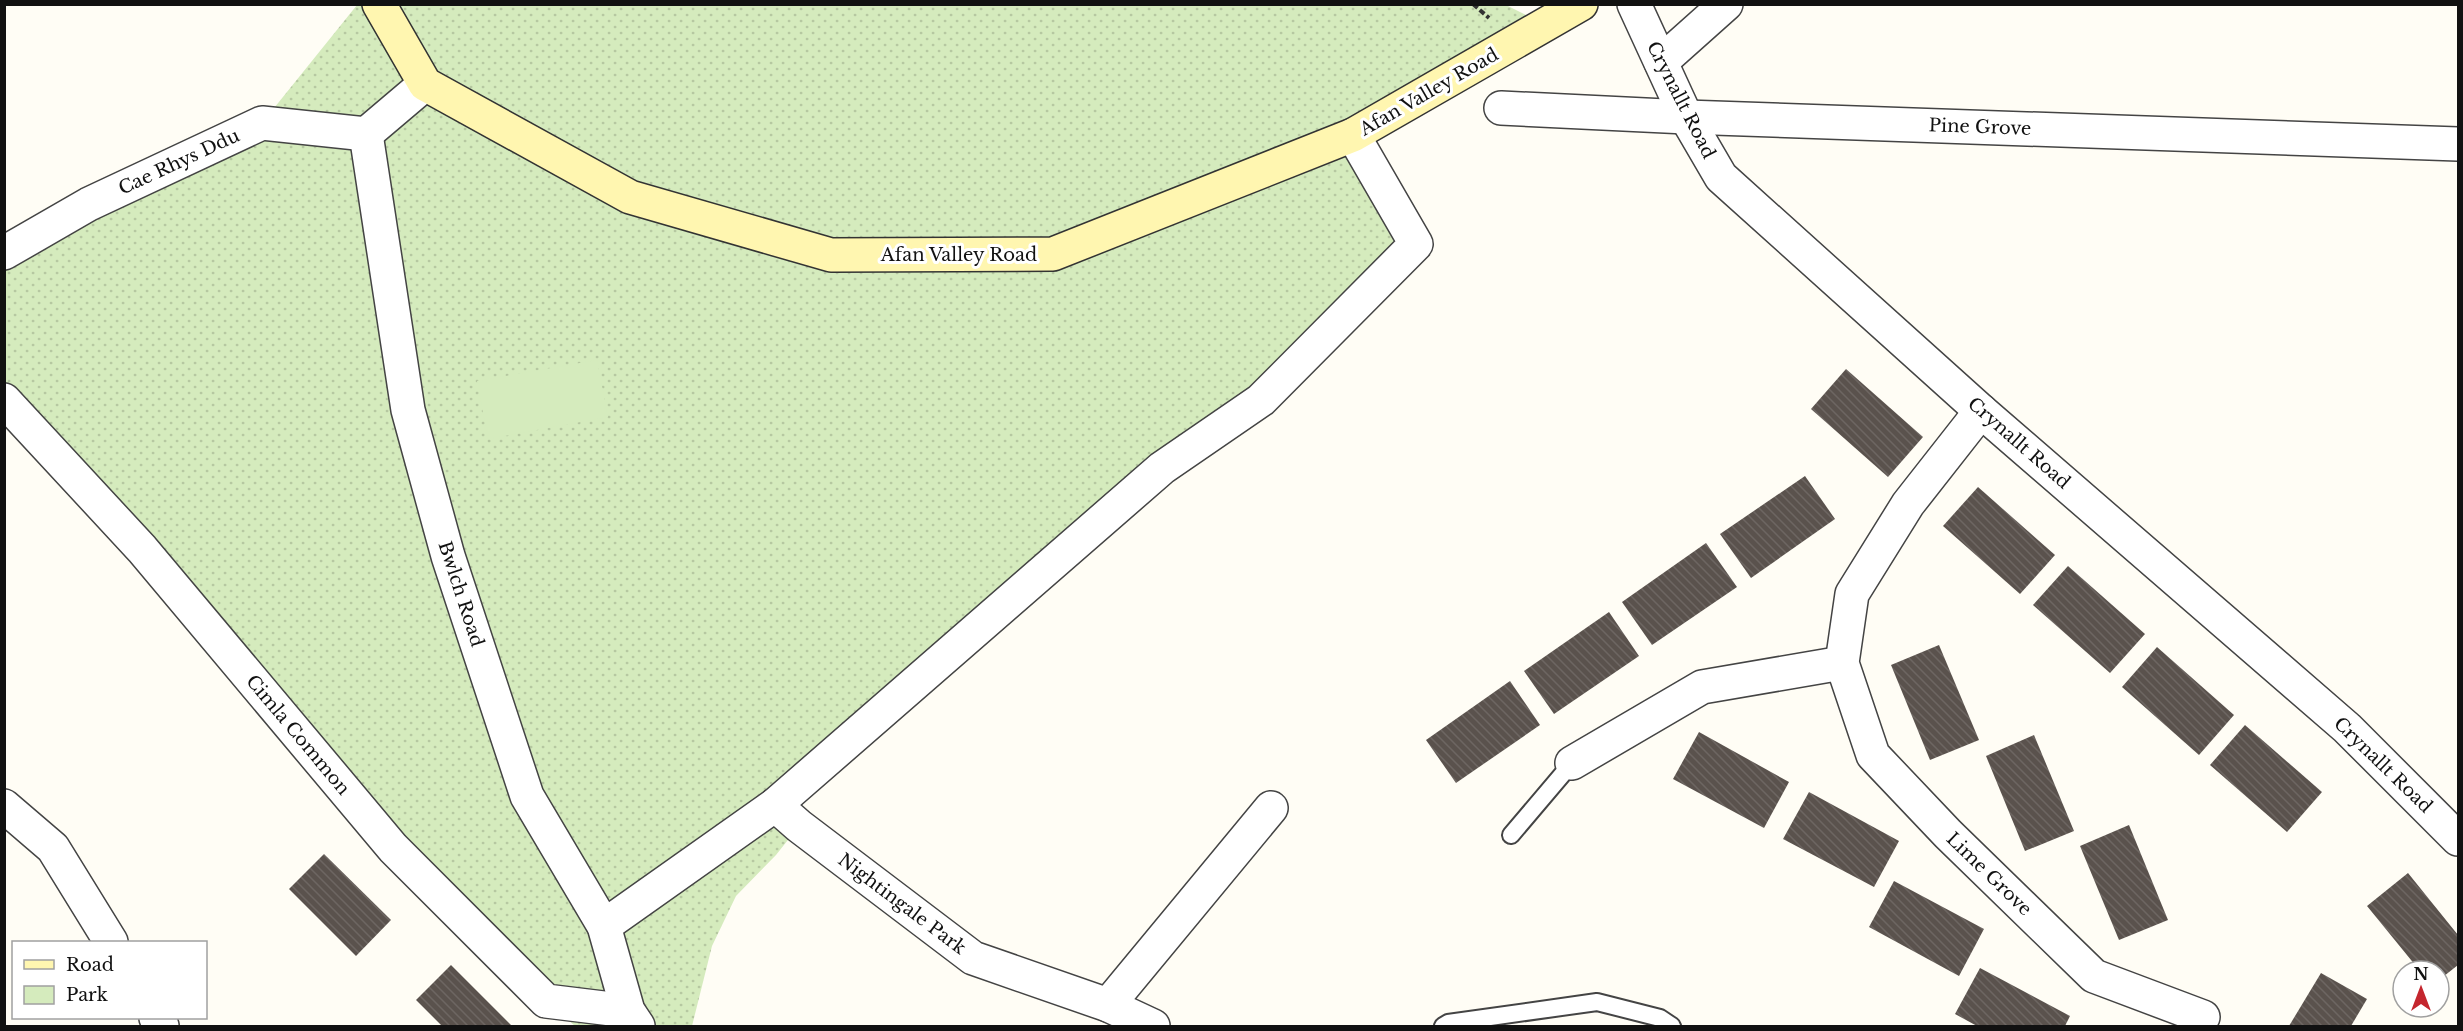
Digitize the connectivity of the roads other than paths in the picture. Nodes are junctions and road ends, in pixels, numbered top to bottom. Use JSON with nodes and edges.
{"nodes":[{"id":1,"x":379,"y":4,"type":"edge"},
{"id":2,"x":1581,"y":4,"type":"edge"},
{"id":3,"x":1634,"y":4,"type":"edge"},
{"id":4,"x":1726,"y":4,"type":"edge"},
{"id":5,"x":1661,"y":63,"type":"junction"},
{"id":6,"x":424,"y":84,"type":"junction"},
{"id":7,"x":1501,"y":108,"type":"dead end"},
{"id":8,"x":1686,"y":117,"type":"junction"},
{"id":9,"x":366,"y":134,"type":"junction"},
{"id":10,"x":1353,"y":135,"type":"junction"},
{"id":11,"x":2458,"y":144,"type":"edge"},
{"id":12,"x":4,"y":253,"type":"edge"},
{"id":13,"x":4,"y":400,"type":"edge"},
{"id":14,"x":1981,"y":411,"type":"junction"},
{"id":15,"x":1842,"y":663,"type":"junction"},
{"id":16,"x":1572,"y":763,"type":"joint"},
{"id":17,"x":775,"y":805,"type":"junction"},
{"id":18,"x":4,"y":806,"type":"edge"},
{"id":19,"x":1271,"y":808,"type":"dead end"},
{"id":20,"x":1511,"y":835,"type":"dead end"},
{"id":21,"x":2458,"y":839,"type":"edge"},
{"id":22,"x":604,"y":926,"type":"junction"},
{"id":23,"x":110,"y":941,"type":"edge"},
{"id":24,"x":1108,"y":1005,"type":"junction"},
{"id":25,"x":2203,"y":1017,"type":"dead end"},
{"id":26,"x":633,"y":1019,"type":"edge"},
{"id":27,"x":1153,"y":1026,"type":"edge"},
{"id":28,"x":1443,"y":1026,"type":"edge"},
{"id":29,"x":1672,"y":1026,"type":"edge"}],
"edges":[{"from":1,"to":6,"type":"main road"},
{"from":2,"to":10,"type":"main road","name":"Afan Valley Road"},
{"from":3,"to":5,"type":"street","name":"Crynallt Road"},
{"from":4,"to":5,"type":"street"},
{"from":5,"to":8,"type":"street","name":"Crynallt Road"},
{"from":6,"to":9,"type":"street"},
{"from":6,"to":10,"type":"main road","name":"Afan Valley Road"},
{"from":7,"to":8,"type":"street","name":"Pine Grove"},
{"from":8,"to":11,"type":"street","name":"Pine Grove"},
{"from":8,"to":14,"type":"street","name":"Crynallt Road"},
{"from":9,"to":12,"type":"street","name":"Cae Rhys Ddu"},
{"from":9,"to":22,"type":"street","name":"Bwlch Road"},
{"from":10,"to":17,"type":"street"},
{"from":13,"to":26,"type":"street","name":"Cimla Common"},
{"from":14,"to":15,"type":"street","name":"Lime Grove"},
{"from":14,"to":21,"type":"street","name":"Crynallt Road"},
{"from":15,"to":16,"type":"street"},
{"from":15,"to":25,"type":"street","name":"Lime Grove"},
{"from":16,"to":20,"type":"lane"},
{"from":17,"to":22,"type":"street"},
{"from":17,"to":24,"type":"street","name":"Nightingale Park"},
{"from":18,"to":23,"type":"street"},
{"from":19,"to":24,"type":"street"},
{"from":22,"to":26,"type":"street","name":"Bwlch Road"},
{"from":24,"to":27,"type":"street","name":"Nightingale Park"},
{"from":28,"to":29,"type":"lane"}]}
